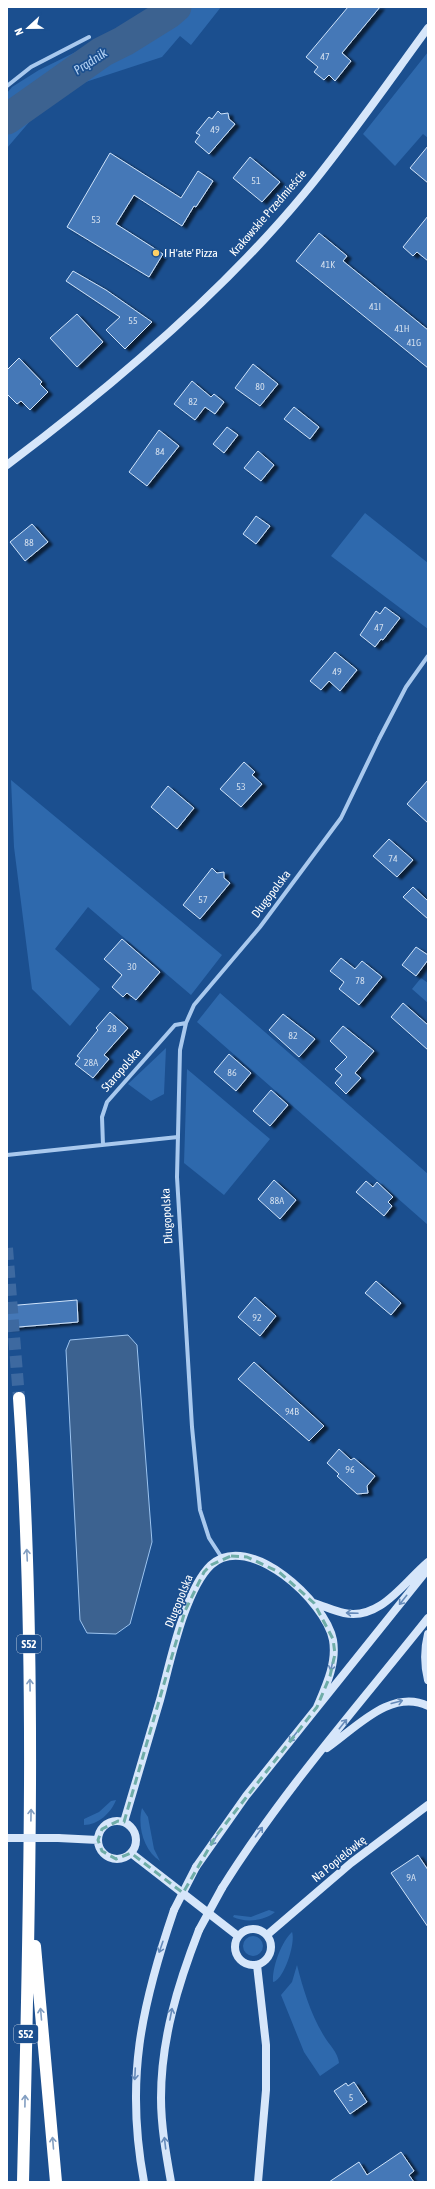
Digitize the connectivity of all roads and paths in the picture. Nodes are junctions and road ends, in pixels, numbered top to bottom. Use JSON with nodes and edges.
{"nodes":[{"id":1,"x":428,"y":28,"type":"edge"},
{"id":2,"x":89,"y":36,"type":"dead end"},
{"id":3,"x":7,"y":86,"type":"edge"},
{"id":4,"x":7,"y":465,"type":"edge"},
{"id":5,"x":428,"y":656,"type":"edge"},
{"id":6,"x":186,"y":1023,"type":"junction"},
{"id":7,"x":178,"y":1137,"type":"junction"},
{"id":8,"x":103,"y":1145,"type":"junction"},
{"id":9,"x":7,"y":1155,"type":"edge"},
{"id":10,"x":19,"y":1398,"type":"tunnel mouth"},
{"id":11,"x":222,"y":1558,"type":"junction"},
{"id":12,"x":428,"y":1562,"type":"edge"},
{"id":13,"x":428,"y":1569,"type":"edge"},
{"id":14,"x":314,"y":1603,"type":"junction"},
{"id":15,"x":428,"y":1618,"type":"edge"},
{"id":16,"x":428,"y":1634,"type":"edge"},
{"id":17,"x":428,"y":1680,"type":"edge"},
{"id":18,"x":428,"y":1706,"type":"edge"},
{"id":19,"x":317,"y":1707,"type":"junction"},
{"id":20,"x":319,"y":1755,"type":"junction"},
{"id":21,"x":428,"y":1804,"type":"edge"},
{"id":22,"x":124,"y":1822,"type":"junction"},
{"id":23,"x":7,"y":1838,"type":"edge"},
{"id":24,"x":98,"y":1840,"type":"junction"},
{"id":25,"x":131,"y":1853,"type":"junction"},
{"id":26,"x":29,"y":1886,"type":"junction"},
{"id":27,"x":267,"y":1935,"type":"junction"},
{"id":28,"x":238,"y":1936,"type":"junction"},
{"id":29,"x":257,"y":1965,"type":"junction"},
{"id":30,"x":23,"y":2182,"type":"edge"},
{"id":31,"x":56,"y":2182,"type":"edge"},
{"id":32,"x":144,"y":2182,"type":"edge"},
{"id":33,"x":171,"y":2182,"type":"edge"},
{"id":34,"x":258,"y":2182,"type":"edge"}],
"edges":[{"from":1,"to":4,"type":"main road","name":"Krakowskie Przedmieście"},
{"from":2,"to":3,"type":"street"},
{"from":5,"to":6,"type":"street","name":"Długopolska"},
{"from":6,"to":7,"type":"street","name":"Długopolska"},
{"from":6,"to":8,"type":"street","name":"Staropolska"},
{"from":7,"to":8,"type":"street"},
{"from":7,"to":11,"type":"street","name":"Długopolska"},
{"from":8,"to":9,"type":"street"},
{"from":26,"to":10,"type":"highway","number":"S52","one_way":true},
{"from":11,"to":14,"type":"main road"},
{"from":11,"to":22,"type":"main road","name":"Długopolska"},
{"from":12,"to":14,"type":"main road","one_way":true},
{"from":13,"to":19,"type":"main road","one_way":true},
{"from":14,"to":19,"type":"main road","one_way":true},
{"from":20,"to":15,"type":"main road","one_way":true},
{"from":16,"to":17,"type":"main road"},
{"from":20,"to":18,"type":"main road","one_way":true},
{"from":19,"to":32,"type":"main road","one_way":true,"bridge":true},
{"from":33,"to":20,"type":"main road","one_way":true,"bridge":true},
{"from":21,"to":27,"type":"main road","name":"Na Popielówkę"},
{"from":22,"to":24,"type":"main road"},
{"from":22,"to":25,"type":"main road"},
{"from":23,"to":24,"type":"main road","bridge":true},
{"from":24,"to":25,"type":"main road"},
{"from":25,"to":28,"type":"main road"},
{"from":30,"to":26,"type":"highway","number":"S52","one_way":true},
{"from":31,"to":26,"type":"highway","one_way":true},
{"from":27,"to":28,"type":"main road"},
{"from":27,"to":29,"type":"main road"},
{"from":28,"to":29,"type":"main road"},
{"from":29,"to":34,"type":"main road"}]}
